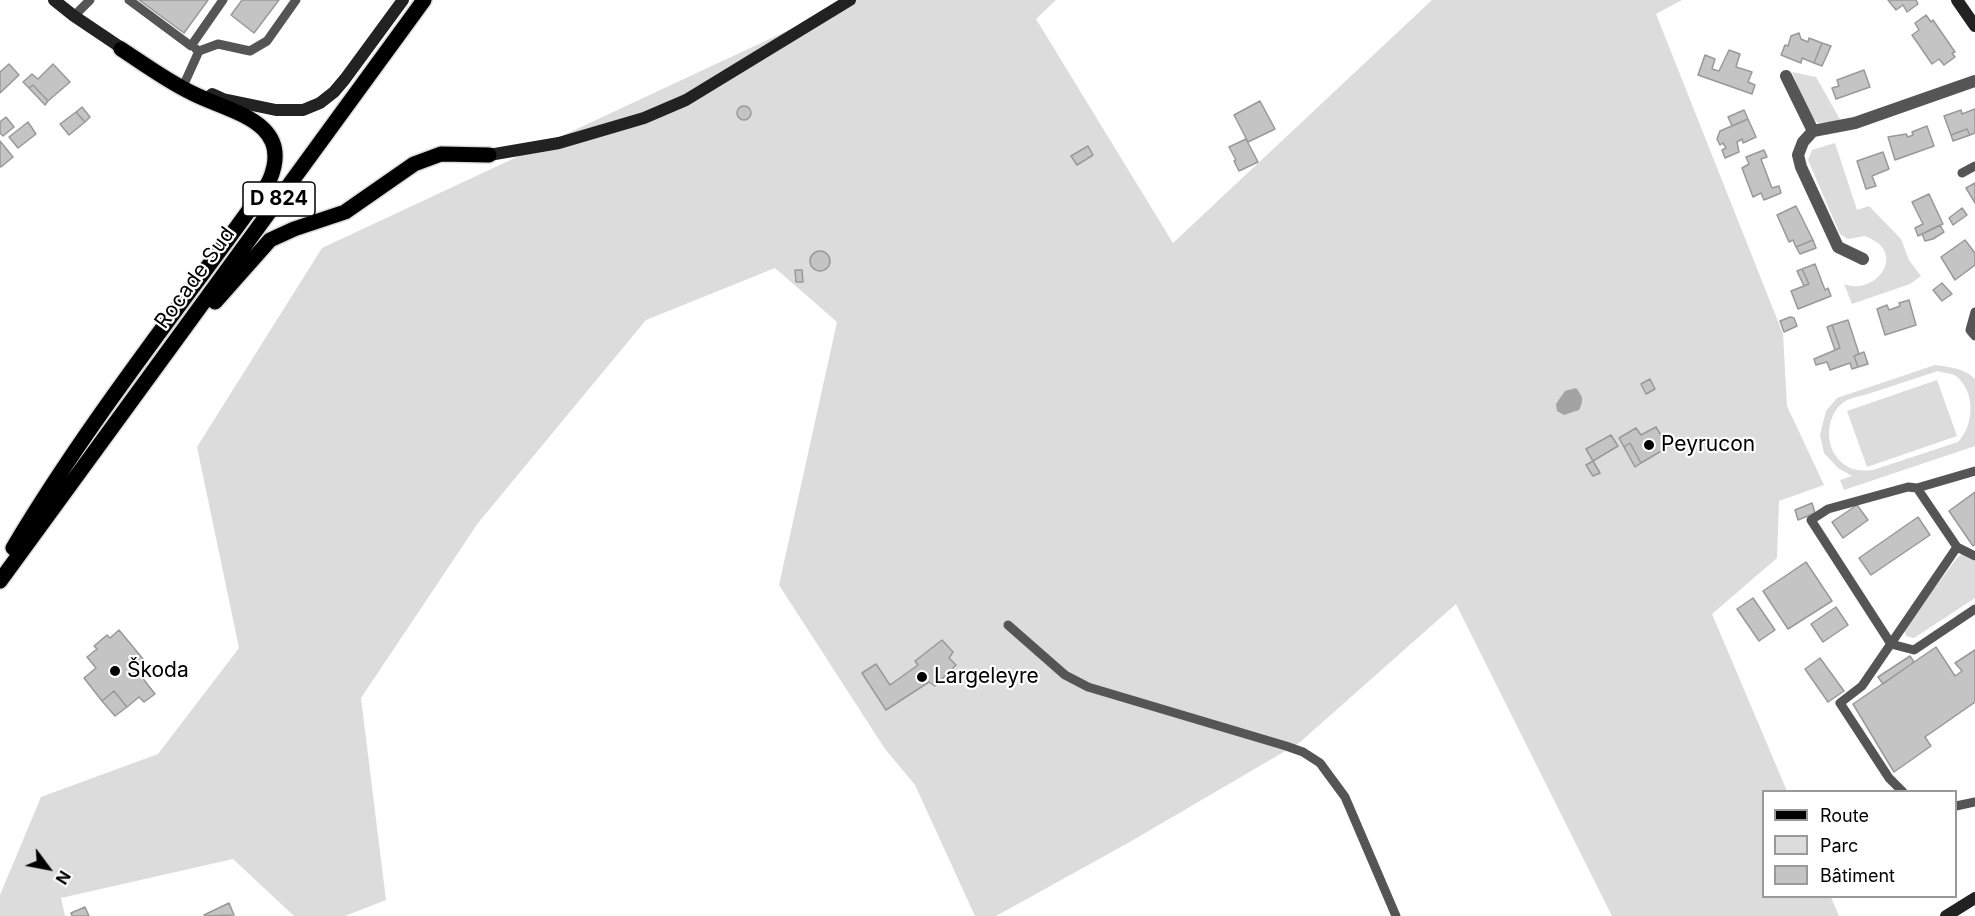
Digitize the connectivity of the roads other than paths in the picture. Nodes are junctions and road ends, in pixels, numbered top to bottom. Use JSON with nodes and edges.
{"nodes":[{"id":1,"x":54,"y":0,"type":"edge"},
{"id":2,"x":90,"y":0,"type":"edge"},
{"id":3,"x":129,"y":0,"type":"edge"},
{"id":4,"x":222,"y":0,"type":"edge"},
{"id":5,"x":296,"y":0,"type":"edge"},
{"id":6,"x":403,"y":0,"type":"edge"},
{"id":7,"x":424,"y":0,"type":"edge"},
{"id":8,"x":850,"y":0,"type":"edge"},
{"id":9,"x":1957,"y":0,"type":"edge"},
{"id":10,"x":74,"y":16,"type":"junction"},
{"id":11,"x":1975,"y":26,"type":"edge"},
{"id":12,"x":195,"y":48,"type":"junction"},
{"id":13,"x":121,"y":49,"type":"junction"},
{"id":14,"x":1786,"y":76,"type":"dead end"},
{"id":15,"x":1975,"y":81,"type":"edge"},
{"id":16,"x":185,"y":82,"type":"junction"},
{"id":17,"x":1813,"y":131,"type":"junction"},
{"id":18,"x":489,"y":155,"type":"joint"},
{"id":19,"x":1975,"y":166,"type":"edge"},
{"id":20,"x":1962,"y":173,"type":"dead end"},
{"id":21,"x":1863,"y":259,"type":"dead end"},
{"id":22,"x":1975,"y":312,"type":"edge"},
{"id":23,"x":1975,"y":336,"type":"edge"},
{"id":24,"x":134,"y":398,"type":"junction"},
{"id":25,"x":1975,"y":471,"type":"edge"},
{"id":26,"x":1917,"y":488,"type":"junction"},
{"id":27,"x":1957,"y":547,"type":"junction"},
{"id":28,"x":1975,"y":556,"type":"edge"},
{"id":29,"x":0,"y":571,"type":"edge"},
{"id":30,"x":0,"y":581,"type":"edge"},
{"id":31,"x":1975,"y":609,"type":"edge"},
{"id":32,"x":1008,"y":625,"type":"dead end"},
{"id":33,"x":1891,"y":644,"type":"junction"},
{"id":34,"x":1901,"y":790,"type":"edge"},
{"id":35,"x":1975,"y":802,"type":"edge"},
{"id":36,"x":1957,"y":806,"type":"edge"},
{"id":37,"x":1975,"y":898,"type":"edge"},
{"id":38,"x":1396,"y":916,"type":"edge"},
{"id":39,"x":1946,"y":916,"type":"edge"}],
"edges":[{"from":1,"to":10,"type":"street"},
{"from":2,"to":10,"type":"lane"},
{"from":3,"to":12,"type":"lane"},
{"from":4,"to":12,"type":"lane"},
{"from":5,"to":12,"type":"lane"},
{"from":6,"to":16,"type":"street"},
{"from":7,"to":24,"type":"main road","name":"Rocade Sud","number":"D 824"},
{"from":8,"to":18,"type":"street"},
{"from":9,"to":11,"type":"street"},
{"from":10,"to":13,"type":"street"},
{"from":12,"to":16,"type":"lane"},
{"from":13,"to":16,"type":"street"},
{"from":13,"to":29,"type":"main road"},
{"from":14,"to":17,"type":"street"},
{"from":15,"to":17,"type":"street"},
{"from":17,"to":21,"type":"street"},
{"from":18,"to":24,"type":"main road"},
{"from":19,"to":20,"type":"lane"},
{"from":22,"to":23,"type":"lane"},
{"from":24,"to":30,"type":"main road","name":"Rocade Sud","number":"D 824"},
{"from":25,"to":26,"type":"lane"},
{"from":26,"to":27,"type":"lane"},
{"from":26,"to":33,"type":"lane"},
{"from":27,"to":28,"type":"lane"},
{"from":27,"to":33,"type":"lane"},
{"from":31,"to":33,"type":"lane"},
{"from":32,"to":38,"type":"lane"},
{"from":33,"to":34,"type":"lane"},
{"from":35,"to":36,"type":"lane"},
{"from":37,"to":39,"type":"street"}]}
